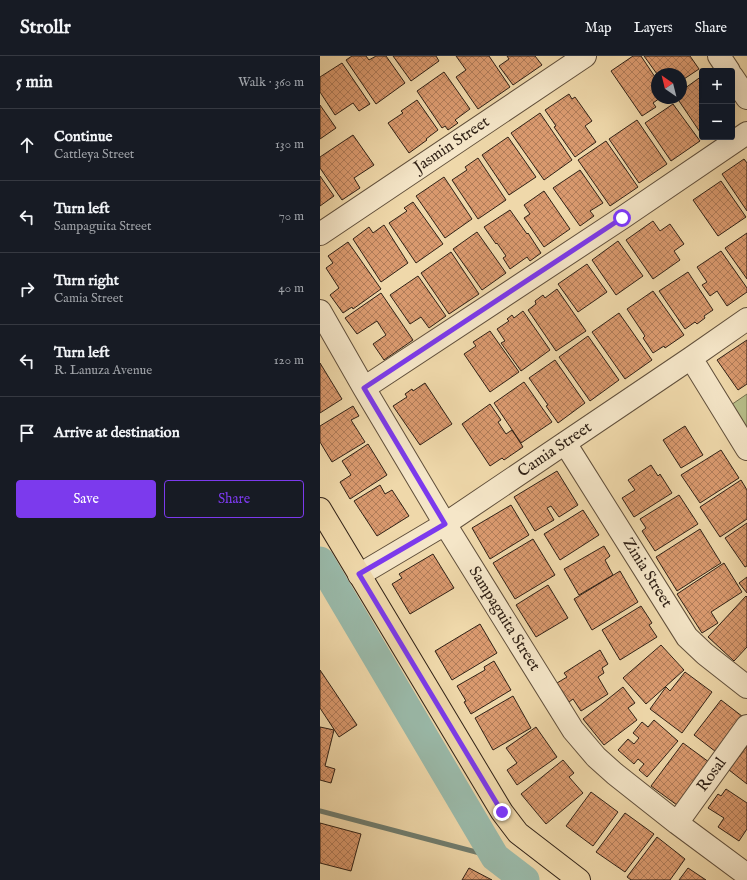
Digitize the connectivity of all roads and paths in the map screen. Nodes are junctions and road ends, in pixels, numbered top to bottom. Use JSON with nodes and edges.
{"nodes":[{"id":1,"x":585,"y":56,"type":"edge"},
{"id":2,"x":719,"y":56,"type":"edge"},
{"id":3,"x":727,"y":68,"type":"edge"},
{"id":4,"x":735,"y":80,"type":"edge"},
{"id":5,"x":747,"y":98,"type":"edge"},
{"id":6,"x":747,"y":133,"type":"edge"},
{"id":7,"x":320,"y":234,"type":"edge"},
{"id":8,"x":320,"y":311,"type":"edge"},
{"id":9,"x":747,"y":319,"type":"edge"},
{"id":10,"x":691,"y":358,"type":"junction"},
{"id":11,"x":364,"y":388,"type":"junction"},
{"id":12,"x":565,"y":443,"type":"junction"},
{"id":13,"x":747,"y":449,"type":"edge"},
{"id":14,"x":320,"y":509,"type":"edge"},
{"id":15,"x":445,"y":524,"type":"junction"},
{"id":16,"x":359,"y":574,"type":"junction"},
{"id":17,"x":747,"y":687,"type":"edge"},
{"id":18,"x":747,"y":726,"type":"edge"},
{"id":19,"x":677,"y":823,"type":"junction"},
{"id":20,"x":747,"y":875,"type":"edge"},
{"id":21,"x":579,"y":880,"type":"edge"}],
"edges":[{"from":1,"to":7,"type":"street","name":"Jasmin Street"},
{"from":2,"to":3,"type":"street"},
{"from":4,"to":5,"type":"street"},
{"from":6,"to":11,"type":"street"},
{"from":8,"to":11,"type":"street","name":"Sampaguita Street"},
{"from":9,"to":10,"type":"street","name":"Camia Street"},
{"from":10,"to":12,"type":"street","name":"Camia Street"},
{"from":10,"to":13,"type":"street"},
{"from":11,"to":15,"type":"street","name":"Sampaguita Street"},
{"from":12,"to":15,"type":"street","name":"Camia Street"},
{"from":12,"to":17,"type":"street","name":"Zinia Street"},
{"from":14,"to":16,"type":"main road"},
{"from":15,"to":16,"type":"street","name":"Camia Street"},
{"from":15,"to":19,"type":"street","name":"Sampaguita Street"},
{"from":16,"to":21,"type":"main road"},
{"from":18,"to":19,"type":"street","name":"Rosal"},
{"from":19,"to":20,"type":"street","name":"Sampaguita Street"}]}
